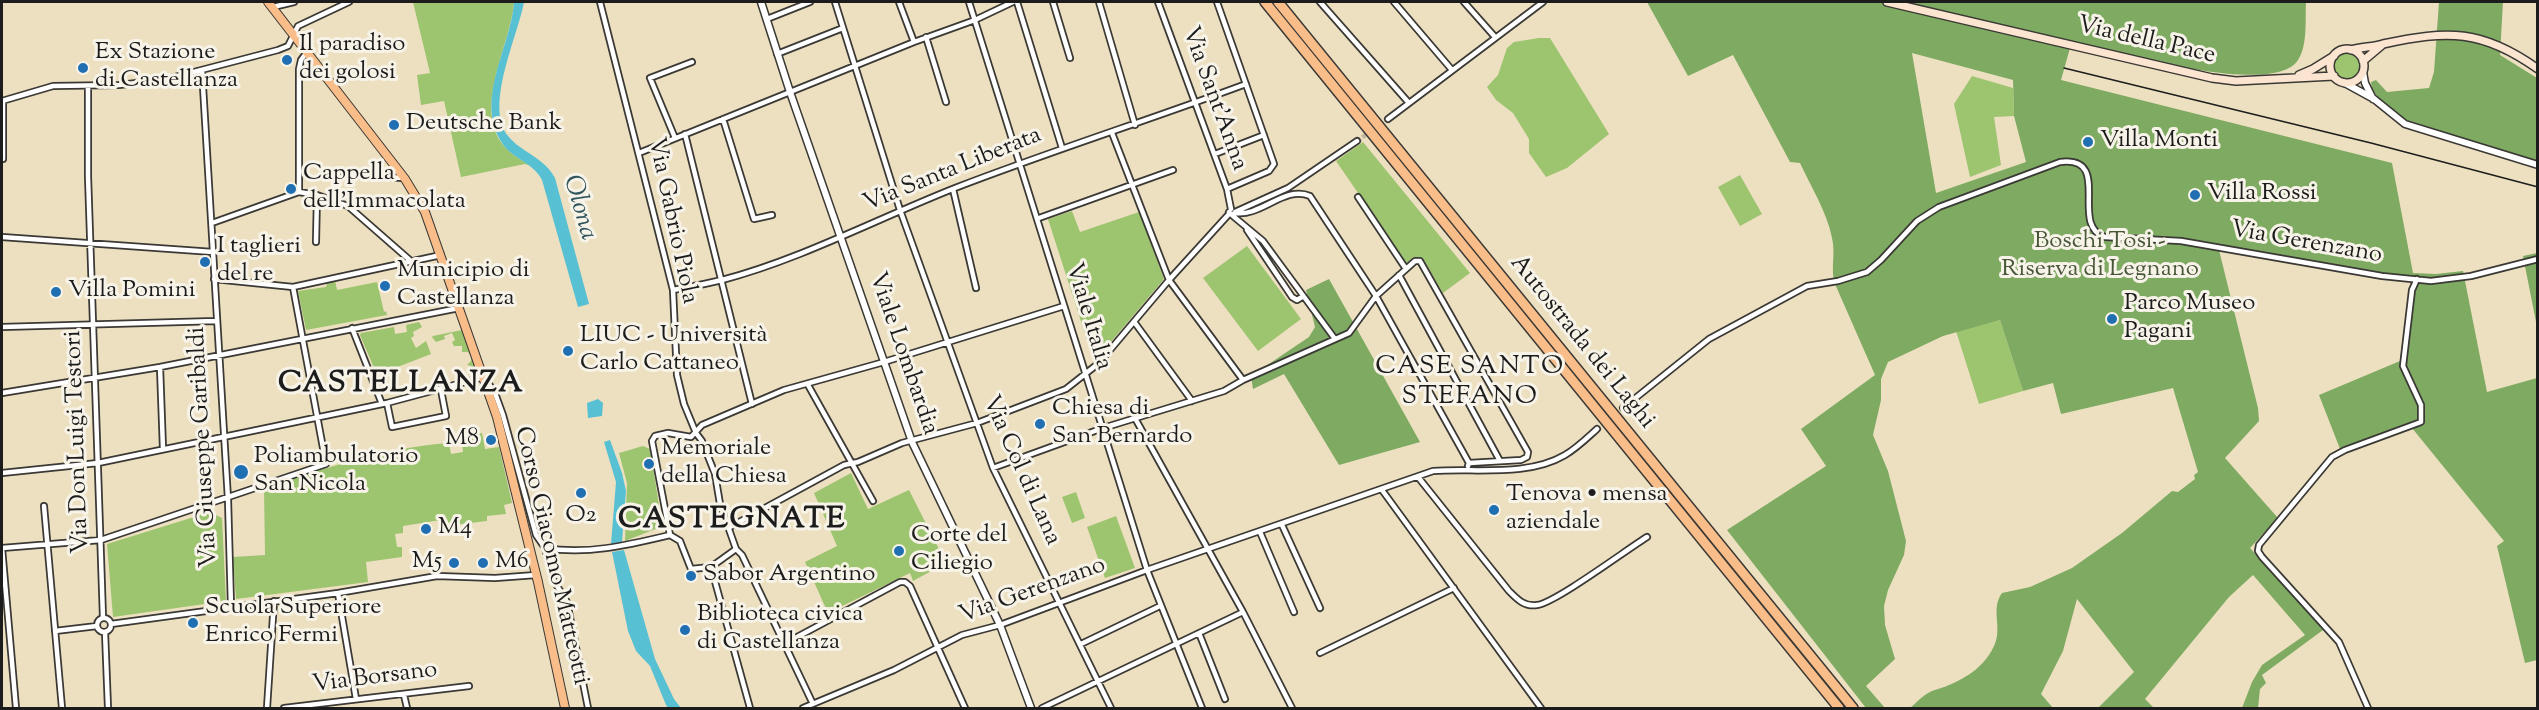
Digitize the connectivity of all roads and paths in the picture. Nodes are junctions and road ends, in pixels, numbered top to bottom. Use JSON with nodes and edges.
{"nodes":[{"id":1,"x":294,"y":2,"type":"edge"},
{"id":2,"x":349,"y":2,"type":"edge"},
{"id":3,"x":600,"y":2,"type":"edge"},
{"id":4,"x":761,"y":2,"type":"edge"},
{"id":5,"x":810,"y":2,"type":"edge"},
{"id":6,"x":835,"y":2,"type":"edge"},
{"id":7,"x":899,"y":2,"type":"edge"},
{"id":8,"x":969,"y":2,"type":"edge"},
{"id":9,"x":1015,"y":2,"type":"edge"},
{"id":10,"x":1053,"y":2,"type":"edge"},
{"id":11,"x":1099,"y":2,"type":"edge"},
{"id":12,"x":1158,"y":2,"type":"edge"},
{"id":13,"x":1217,"y":2,"type":"edge"},
{"id":14,"x":1265,"y":2,"type":"edge"},
{"id":15,"x":1278,"y":2,"type":"edge"},
{"id":16,"x":1320,"y":2,"type":"edge"},
{"id":17,"x":1394,"y":2,"type":"edge"},
{"id":18,"x":1464,"y":2,"type":"edge"},
{"id":19,"x":1887,"y":2,"type":"edge"},
{"id":20,"x":1539,"y":3,"type":"edge"},
{"id":21,"x":271,"y":4,"type":"edge"},
{"id":22,"x":767,"y":19,"type":"junction"},
{"id":23,"x":975,"y":20,"type":"junction"},
{"id":24,"x":843,"y":28,"type":"junction"},
{"id":25,"x":294,"y":34,"type":"junction"},
{"id":26,"x":926,"y":37,"type":"junction"},
{"id":27,"x":1495,"y":37,"type":"junction"},
{"id":28,"x":914,"y":42,"type":"junction"},
{"id":29,"x":2382,"y":45,"type":"junction"},
{"id":30,"x":2351,"y":50,"type":"junction"},
{"id":31,"x":308,"y":52,"type":"junction"},
{"id":32,"x":777,"y":54,"type":"junction"},
{"id":33,"x":2335,"y":55,"type":"junction"},
{"id":34,"x":1070,"y":57,"type":"dead end"},
{"id":35,"x":2363,"y":61,"type":"junction"},
{"id":36,"x":692,"y":62,"type":"dead end"},
{"id":37,"x":300,"y":65,"type":"junction"},
{"id":38,"x":318,"y":65,"type":"junction"},
{"id":39,"x":856,"y":67,"type":"junction"},
{"id":40,"x":2538,"y":69,"type":"edge"},
{"id":41,"x":202,"y":70,"type":"junction"},
{"id":42,"x":1452,"y":70,"type":"junction"},
{"id":43,"x":2363,"y":72,"type":"junction"},
{"id":44,"x":2334,"y":76,"type":"junction"},
{"id":45,"x":2294,"y":77,"type":"junction"},
{"id":46,"x":2343,"y":82,"type":"junction"},
{"id":47,"x":1246,"y":84,"type":"junction"},
{"id":48,"x":88,"y":86,"type":"junction"},
{"id":49,"x":790,"y":92,"type":"junction"},
{"id":50,"x":2374,"y":99,"type":"junction"},
{"id":51,"x":2,"y":101,"type":"edge"},
{"id":52,"x":946,"y":102,"type":"dead end"},
{"id":53,"x":1196,"y":103,"type":"junction"},
{"id":54,"x":1409,"y":103,"type":"junction"},
{"id":55,"x":723,"y":119,"type":"junction"},
{"id":56,"x":1388,"y":119,"type":"dead end"},
{"id":57,"x":1135,"y":125,"type":"junction"},
{"id":58,"x":1112,"y":133,"type":"junction"},
{"id":59,"x":685,"y":134,"type":"junction"},
{"id":60,"x":1264,"y":135,"type":"junction"},
{"id":61,"x":675,"y":138,"type":"junction"},
{"id":62,"x":1357,"y":141,"type":"tunnel mouth"},
{"id":63,"x":1062,"y":148,"type":"junction"},
{"id":64,"x":639,"y":153,"type":"junction"},
{"id":65,"x":1215,"y":154,"type":"junction"},
{"id":66,"x":3,"y":159,"type":"edge"},
{"id":67,"x":1020,"y":164,"type":"junction"},
{"id":68,"x":2538,"y":165,"type":"edge"},
{"id":69,"x":1173,"y":170,"type":"dead end"},
{"id":70,"x":344,"y":175,"type":"dead end"},
{"id":71,"x":405,"y":178,"type":"junction"},
{"id":72,"x":1132,"y":184,"type":"junction"},
{"id":73,"x":954,"y":189,"type":"junction"},
{"id":74,"x":1227,"y":189,"type":"junction"},
{"id":75,"x":299,"y":192,"type":"junction"},
{"id":76,"x":316,"y":195,"type":"junction"},
{"id":77,"x":1358,"y":197,"type":"dead end"},
{"id":78,"x":900,"y":210,"type":"junction"},
{"id":79,"x":1233,"y":213,"type":"junction"},
{"id":80,"x":772,"y":215,"type":"dead end"},
{"id":81,"x":1039,"y":218,"type":"junction"},
{"id":82,"x":212,"y":223,"type":"junction"},
{"id":83,"x":1244,"y":226,"type":"junction"},
{"id":84,"x":841,"y":236,"type":"junction"},
{"id":85,"x":2,"y":237,"type":"edge"},
{"id":86,"x":316,"y":242,"type":"dead end"},
{"id":87,"x":91,"y":243,"type":"junction"},
{"id":88,"x":213,"y":252,"type":"junction"},
{"id":89,"x":441,"y":255,"type":"junction"},
{"id":90,"x":2538,"y":259,"type":"edge"},
{"id":91,"x":412,"y":262,"type":"junction"},
{"id":92,"x":1406,"y":269,"type":"junction"},
{"id":93,"x":1399,"y":275,"type":"junction"},
{"id":94,"x":214,"y":279,"type":"junction"},
{"id":95,"x":2417,"y":279,"type":"junction"},
{"id":96,"x":722,"y":280,"type":"junction"},
{"id":97,"x":1169,"y":280,"type":"junction"},
{"id":98,"x":294,"y":287,"type":"junction"},
{"id":99,"x":976,"y":288,"type":"dead end"},
{"id":100,"x":673,"y":290,"type":"junction"},
{"id":101,"x":1376,"y":296,"type":"junction"},
{"id":102,"x":1302,"y":297,"type":"junction"},
{"id":103,"x":1064,"y":306,"type":"junction"},
{"id":104,"x":459,"y":308,"type":"junction"},
{"id":105,"x":216,"y":321,"type":"junction"},
{"id":106,"x":93,"y":323,"type":"junction"},
{"id":107,"x":1135,"y":323,"type":"junction"},
{"id":108,"x":2,"y":327,"type":"edge"},
{"id":109,"x":352,"y":328,"type":"junction"},
{"id":110,"x":304,"y":339,"type":"junction"},
{"id":111,"x":1335,"y":339,"type":"junction"},
{"id":112,"x":947,"y":342,"type":"junction"},
{"id":113,"x":218,"y":355,"type":"junction"},
{"id":114,"x":884,"y":362,"type":"junction"},
{"id":115,"x":160,"y":366,"type":"junction"},
{"id":116,"x":1085,"y":375,"type":"junction"},
{"id":117,"x":96,"y":377,"type":"junction"},
{"id":118,"x":484,"y":377,"type":"junction"},
{"id":119,"x":1243,"y":380,"type":"junction"},
{"id":120,"x":808,"y":385,"type":"junction"},
{"id":121,"x":441,"y":390,"type":"junction"},
{"id":122,"x":2,"y":393,"type":"edge"},
{"id":123,"x":1191,"y":401,"type":"junction"},
{"id":124,"x":384,"y":403,"type":"junction"},
{"id":125,"x":752,"y":404,"type":"junction"},
{"id":126,"x":1623,"y":408,"type":"dead end"},
{"id":127,"x":318,"y":417,"type":"junction"},
{"id":128,"x":497,"y":417,"type":"junction"},
{"id":129,"x":1136,"y":420,"type":"junction"},
{"id":130,"x":977,"y":423,"type":"junction"},
{"id":131,"x":1103,"y":428,"type":"junction"},
{"id":132,"x":1598,"y":429,"type":"dead end"},
{"id":133,"x":696,"y":433,"type":"junction"},
{"id":134,"x":508,"y":434,"type":"junction"},
{"id":135,"x":224,"y":436,"type":"junction"},
{"id":136,"x":912,"y":442,"type":"junction"},
{"id":137,"x":163,"y":450,"type":"junction"},
{"id":138,"x":1500,"y":461,"type":"junction"},
{"id":139,"x":98,"y":463,"type":"junction"},
{"id":140,"x":852,"y":463,"type":"junction"},
{"id":141,"x":1468,"y":466,"type":"junction"},
{"id":142,"x":993,"y":468,"type":"junction"},
{"id":143,"x":2,"y":473,"type":"edge"},
{"id":144,"x":1418,"y":477,"type":"junction"},
{"id":145,"x":1382,"y":490,"type":"junction"},
{"id":146,"x":228,"y":499,"type":"junction"},
{"id":147,"x":873,"y":501,"type":"dead end"},
{"id":148,"x":44,"y":506,"type":"dead end"},
{"id":149,"x":1282,"y":525,"type":"junction"},
{"id":150,"x":730,"y":527,"type":"junction"},
{"id":151,"x":1260,"y":532,"type":"junction"},
{"id":152,"x":670,"y":535,"type":"junction"},
{"id":153,"x":1647,"y":537,"type":"dead end"},
{"id":154,"x":101,"y":540,"type":"junction"},
{"id":155,"x":47,"y":546,"type":"junction"},
{"id":156,"x":2,"y":548,"type":"edge"},
{"id":157,"x":545,"y":548,"type":"junction"},
{"id":158,"x":736,"y":549,"type":"junction"},
{"id":159,"x":1209,"y":549,"type":"junction"},
{"id":160,"x":711,"y":567,"type":"junction"},
{"id":161,"x":1147,"y":570,"type":"junction"},
{"id":162,"x":537,"y":576,"type":"junction"},
{"id":163,"x":1454,"y":588,"type":"junction"},
{"id":164,"x":338,"y":593,"type":"junction"},
{"id":165,"x":274,"y":601,"type":"junction"},
{"id":166,"x":1058,"y":603,"type":"junction"},
{"id":167,"x":231,"y":606,"type":"junction"},
{"id":168,"x":1160,"y":606,"type":"junction"},
{"id":169,"x":1320,"y":608,"type":"dead end"},
{"id":170,"x":1243,"y":612,"type":"junction"},
{"id":171,"x":1294,"y":612,"type":"dead end"},
{"id":172,"x":103,"y":618,"type":"junction"},
{"id":173,"x":111,"y":624,"type":"junction"},
{"id":174,"x":1000,"y":625,"type":"junction"},
{"id":175,"x":97,"y":626,"type":"junction"},
{"id":176,"x":55,"y":631,"type":"junction"},
{"id":177,"x":105,"y":632,"type":"junction"},
{"id":178,"x":1199,"y":633,"type":"junction"},
{"id":179,"x":1176,"y":643,"type":"junction"},
{"id":180,"x":784,"y":644,"type":"junction"},
{"id":181,"x":1081,"y":644,"type":"junction"},
{"id":182,"x":938,"y":647,"type":"junction"},
{"id":183,"x":1320,"y":653,"type":"dead end"},
{"id":184,"x":1098,"y":681,"type":"junction"},
{"id":185,"x":469,"y":686,"type":"dead end"},
{"id":186,"x":404,"y":695,"type":"junction"},
{"id":187,"x":356,"y":699,"type":"junction"},
{"id":188,"x":1225,"y":699,"type":"dead end"},
{"id":189,"x":813,"y":704,"type":"junction"},
{"id":190,"x":16,"y":708,"type":"edge"},
{"id":191,"x":62,"y":708,"type":"edge"},
{"id":192,"x":108,"y":708,"type":"edge"},
{"id":193,"x":267,"y":708,"type":"edge"},
{"id":194,"x":285,"y":708,"type":"edge"},
{"id":195,"x":407,"y":708,"type":"edge"},
{"id":196,"x":565,"y":708,"type":"edge"},
{"id":197,"x":588,"y":708,"type":"edge"},
{"id":198,"x":750,"y":708,"type":"edge"},
{"id":199,"x":803,"y":708,"type":"edge"},
{"id":200,"x":965,"y":708,"type":"edge"},
{"id":201,"x":1031,"y":708,"type":"edge"},
{"id":202,"x":1042,"y":708,"type":"edge"},
{"id":203,"x":1111,"y":708,"type":"edge"},
{"id":204,"x":1202,"y":708,"type":"edge"},
{"id":205,"x":1292,"y":708,"type":"edge"},
{"id":206,"x":1541,"y":708,"type":"edge"},
{"id":207,"x":1839,"y":708,"type":"edge"},
{"id":208,"x":1853,"y":708,"type":"edge"},
{"id":209,"x":2368,"y":708,"type":"edge"}],
"edges":[{"from":1,"to":21,"type":"street"},
{"from":2,"to":25,"type":"street"},
{"from":3,"to":64,"type":"street","name":"Via Gabrio Piola"},
{"from":4,"to":22,"type":"street","name":"Viale Lombardia"},
{"from":5,"to":22,"type":"street"},
{"from":6,"to":24,"type":"street","name":"Via Col di Lana"},
{"from":7,"to":28,"type":"street"},
{"from":8,"to":23,"type":"street","name":"Viale Italia"},
{"from":9,"to":23,"type":"street"},
{"from":9,"to":63,"type":"street"},
{"from":10,"to":34,"type":"street"},
{"from":11,"to":57,"type":"street"},
{"from":12,"to":53,"type":"street","name":"Via Sant'Anna"},
{"from":13,"to":47,"type":"street"},
{"from":14,"to":207,"type":"highway","name":"Autostrada dei Laghi"},
{"from":15,"to":208,"type":"highway","name":"Autostrada dei Laghi"},
{"from":16,"to":54,"type":"street"},
{"from":17,"to":42,"type":"street"},
{"from":18,"to":27,"type":"street"},
{"from":19,"to":45,"type":"main road","name":"Via della Pace"},
{"from":20,"to":27,"type":"street"},
{"from":21,"to":25,"type":"main road","name":"Corso Giacomo Matteotti"},
{"from":22,"to":32,"type":"street","name":"Viale Lombardia"},
{"from":23,"to":26,"type":"street"},
{"from":23,"to":67,"type":"street","name":"Viale Italia"},
{"from":24,"to":32,"type":"street"},
{"from":24,"to":39,"type":"street","name":"Via Col di Lana"},
{"from":25,"to":31,"type":"main road","name":"Corso Giacomo Matteotti"},
{"from":25,"to":41,"type":"street"},
{"from":26,"to":28,"type":"street"},
{"from":26,"to":52,"type":"street"},
{"from":27,"to":42,"type":"street"},
{"from":28,"to":39,"type":"street"},
{"from":29,"to":30,"type":"main road"},
{"from":29,"to":35,"type":"main road"},
{"from":29,"to":40,"type":"main road"},
{"from":30,"to":33,"type":"main road"},
{"from":30,"to":35,"type":"main road"},
{"from":31,"to":37,"type":"street"},
{"from":31,"to":38,"type":"main road","name":"Corso Giacomo Matteotti"},
{"from":32,"to":49,"type":"street","name":"Viale Lombardia"},
{"from":33,"to":44,"type":"main road"},
{"from":33,"to":45,"type":"main road","name":"Via della Pace"},
{"from":35,"to":43,"type":"main road"},
{"from":36,"to":61,"type":"street"},
{"from":37,"to":38,"type":"street"},
{"from":37,"to":75,"type":"street"},
{"from":38,"to":71,"type":"main road","name":"Corso Giacomo Matteotti"},
{"from":39,"to":49,"type":"street"},
{"from":39,"to":78,"type":"street","name":"Via Col di Lana"},
{"from":41,"to":48,"type":"street"},
{"from":41,"to":82,"type":"street","name":"Via Giuseppe Garibaldi"},
{"from":42,"to":54,"type":"street"},
{"from":43,"to":46,"type":"main road"},
{"from":43,"to":50,"type":"street"},
{"from":44,"to":45,"type":"main road","name":"Via della Pace"},
{"from":44,"to":46,"type":"main road"},
{"from":46,"to":50,"type":"street"},
{"from":47,"to":53,"type":"street","name":"Via Santa Liberata"},
{"from":47,"to":60,"type":"street"},
{"from":48,"to":51,"type":"street"},
{"from":48,"to":87,"type":"street","name":"Via Don Luigi Testori"},
{"from":49,"to":55,"type":"street"},
{"from":49,"to":84,"type":"street","name":"Viale Lombardia"},
{"from":50,"to":68,"type":"street"},
{"from":51,"to":66,"type":"street"},
{"from":53,"to":57,"type":"street","name":"Via Santa Liberata"},
{"from":53,"to":65,"type":"street","name":"Via Sant'Anna"},
{"from":54,"to":56,"type":"street"},
{"from":55,"to":59,"type":"street"},
{"from":55,"to":80,"type":"street"},
{"from":57,"to":58,"type":"street","name":"Via Santa Liberata"},
{"from":58,"to":63,"type":"street","name":"Via Santa Liberata"},
{"from":58,"to":72,"type":"street"},
{"from":59,"to":61,"type":"street"},
{"from":59,"to":96,"type":"street"},
{"from":60,"to":65,"type":"street"},
{"from":60,"to":74,"type":"street"},
{"from":61,"to":64,"type":"street"},
{"from":62,"to":79,"type":"street"},
{"from":63,"to":67,"type":"street","name":"Via Santa Liberata"},
{"from":64,"to":100,"type":"street","name":"Via Gabrio Piola"},
{"from":65,"to":74,"type":"street","name":"Via Sant'Anna"},
{"from":67,"to":73,"type":"street","name":"Via Santa Liberata"},
{"from":67,"to":81,"type":"street","name":"Viale Italia"},
{"from":69,"to":72,"type":"street"},
{"from":70,"to":71,"type":"street"},
{"from":71,"to":89,"type":"main road","name":"Corso Giacomo Matteotti"},
{"from":72,"to":81,"type":"street"},
{"from":72,"to":97,"type":"street"},
{"from":73,"to":78,"type":"street","name":"Via Santa Liberata"},
{"from":73,"to":99,"type":"street"},
{"from":74,"to":79,"type":"street","name":"Via Sant'Anna"},
{"from":75,"to":76,"type":"street"},
{"from":75,"to":82,"type":"street"},
{"from":76,"to":86,"type":"street"},
{"from":76,"to":91,"type":"street"},
{"from":77,"to":92,"type":"street"},
{"from":78,"to":84,"type":"street","name":"Via Santa Liberata"},
{"from":78,"to":112,"type":"street","name":"Via Col di Lana"},
{"from":79,"to":83,"type":"street"},
{"from":79,"to":97,"type":"street"},
{"from":79,"to":101,"type":"street"},
{"from":81,"to":103,"type":"street","name":"Viale Italia"},
{"from":82,"to":88,"type":"street","name":"Via Giuseppe Garibaldi"},
{"from":83,"to":102,"type":"street"},
{"from":83,"to":102,"type":"street"},
{"from":84,"to":96,"type":"street","name":"Via Santa Liberata"},
{"from":84,"to":114,"type":"street","name":"Viale Lombardia"},
{"from":85,"to":87,"type":"street"},
{"from":87,"to":88,"type":"street"},
{"from":87,"to":106,"type":"street","name":"Via Don Luigi Testori"},
{"from":88,"to":94,"type":"street","name":"Via Giuseppe Garibaldi"},
{"from":89,"to":91,"type":"street"},
{"from":89,"to":104,"type":"main road","name":"Corso Giacomo Matteotti"},
{"from":90,"to":95,"type":"street","name":"Via Gerenzano"},
{"from":91,"to":98,"type":"street"},
{"from":92,"to":93,"type":"street"},
{"from":92,"to":138,"type":"street"},
{"from":93,"to":101,"type":"street"},
{"from":93,"to":138,"type":"street"},
{"from":94,"to":98,"type":"street"},
{"from":94,"to":105,"type":"street","name":"Via Giuseppe Garibaldi"},
{"from":95,"to":126,"type":"street","name":"Via Gerenzano"},
{"from":95,"to":209,"type":"street"},
{"from":96,"to":100,"type":"street","name":"Via Santa Liberata"},
{"from":96,"to":125,"type":"street"},
{"from":97,"to":107,"type":"street"},
{"from":97,"to":119,"type":"street"},
{"from":98,"to":110,"type":"street"},
{"from":100,"to":133,"type":"street","name":"Via Gabrio Piola"},
{"from":101,"to":111,"type":"street"},
{"from":101,"to":141,"type":"street"},
{"from":102,"to":111,"type":"street"},
{"from":103,"to":112,"type":"street"},
{"from":103,"to":116,"type":"street","name":"Viale Italia"},
{"from":104,"to":109,"type":"street"},
{"from":104,"to":118,"type":"main road","name":"Corso Giacomo Matteotti"},
{"from":105,"to":106,"type":"street"},
{"from":105,"to":113,"type":"street","name":"Via Giuseppe Garibaldi"},
{"from":106,"to":108,"type":"street"},
{"from":106,"to":117,"type":"street","name":"Via Don Luigi Testori"},
{"from":107,"to":116,"type":"street"},
{"from":107,"to":123,"type":"street"},
{"from":109,"to":110,"type":"street"},
{"from":109,"to":124,"type":"street"},
{"from":110,"to":113,"type":"street"},
{"from":110,"to":127,"type":"street"},
{"from":111,"to":119,"type":"street"},
{"from":112,"to":114,"type":"street"},
{"from":112,"to":130,"type":"street","name":"Via Col di Lana"},
{"from":113,"to":115,"type":"street"},
{"from":113,"to":135,"type":"street","name":"Via Giuseppe Garibaldi"},
{"from":114,"to":120,"type":"street"},
{"from":114,"to":136,"type":"street","name":"Viale Lombardia"},
{"from":115,"to":117,"type":"street"},
{"from":115,"to":137,"type":"street"},
{"from":116,"to":130,"type":"street"},
{"from":116,"to":131,"type":"street","name":"Viale Italia"},
{"from":117,"to":122,"type":"street"},
{"from":117,"to":139,"type":"street","name":"Via Don Luigi Testori"},
{"from":118,"to":121,"type":"street"},
{"from":118,"to":128,"type":"main road","name":"Corso Giacomo Matteotti"},
{"from":118,"to":134,"type":"street"},
{"from":119,"to":123,"type":"street"},
{"from":120,"to":125,"type":"street"},
{"from":120,"to":140,"type":"street"},
{"from":121,"to":124,"type":"street"},
{"from":121,"to":124,"type":"street"},
{"from":123,"to":129,"type":"street"},
{"from":124,"to":127,"type":"street"},
{"from":125,"to":133,"type":"street"},
{"from":127,"to":135,"type":"street"},
{"from":127,"to":146,"type":"street"},
{"from":128,"to":134,"type":"street"},
{"from":128,"to":162,"type":"main road","name":"Corso Giacomo Matteotti"},
{"from":129,"to":131,"type":"street"},
{"from":129,"to":159,"type":"street"},
{"from":130,"to":136,"type":"street"},
{"from":130,"to":142,"type":"street","name":"Via Col di Lana"},
{"from":131,"to":142,"type":"street"},
{"from":131,"to":161,"type":"street","name":"Viale Italia"},
{"from":132,"to":141,"type":"street","name":"Via Gerenzano"},
{"from":133,"to":150,"type":"street","name":"Via Gabrio Piola"},
{"from":133,"to":152,"type":"street"},
{"from":134,"to":157,"type":"street"},
{"from":135,"to":137,"type":"street"},
{"from":135,"to":146,"type":"street","name":"Via Giuseppe Garibaldi"},
{"from":136,"to":140,"type":"street"},
{"from":136,"to":174,"type":"street","name":"Viale Lombardia"},
{"from":137,"to":139,"type":"street"},
{"from":138,"to":141,"type":"street"},
{"from":139,"to":143,"type":"street"},
{"from":139,"to":154,"type":"street","name":"Via Don Luigi Testori"},
{"from":140,"to":147,"type":"street"},
{"from":140,"to":150,"type":"street"},
{"from":141,"to":144,"type":"street","name":"Via Gerenzano"},
{"from":142,"to":166,"type":"street","name":"Via Col di Lana"},
{"from":144,"to":145,"type":"street","name":"Via Gerenzano"},
{"from":144,"to":153,"type":"street"},
{"from":145,"to":149,"type":"street","name":"Via Gerenzano"},
{"from":145,"to":163,"type":"street"},
{"from":146,"to":154,"type":"street"},
{"from":146,"to":167,"type":"street","name":"Via Giuseppe Garibaldi"},
{"from":148,"to":155,"type":"street"},
{"from":149,"to":151,"type":"street","name":"Via Gerenzano"},
{"from":149,"to":169,"type":"street"},
{"from":150,"to":158,"type":"street","name":"Via Gabrio Piola"},
{"from":151,"to":159,"type":"street","name":"Via Gerenzano"},
{"from":151,"to":171,"type":"street"},
{"from":152,"to":157,"type":"street"},
{"from":152,"to":160,"type":"street"},
{"from":154,"to":155,"type":"street"},
{"from":154,"to":172,"type":"street","name":"Via Don Luigi Testori"},
{"from":155,"to":156,"type":"street"},
{"from":155,"to":176,"type":"street"},
{"from":156,"to":190,"type":"street"},
{"from":157,"to":197,"type":"street"},
{"from":158,"to":160,"type":"street"},
{"from":158,"to":180,"type":"street","name":"Via Gabrio Piola"},
{"from":159,"to":161,"type":"street","name":"Via Gerenzano"},
{"from":159,"to":170,"type":"street"},
{"from":160,"to":198,"type":"street"},
{"from":161,"to":166,"type":"street","name":"Via Gerenzano"},
{"from":161,"to":168,"type":"street","name":"Viale Italia"},
{"from":162,"to":164,"type":"street"},
{"from":162,"to":196,"type":"main road","name":"Corso Giacomo Matteotti"},
{"from":163,"to":183,"type":"street"},
{"from":163,"to":206,"type":"street"},
{"from":164,"to":165,"type":"street"},
{"from":164,"to":187,"type":"street"},
{"from":165,"to":167,"type":"street"},
{"from":165,"to":193,"type":"street"},
{"from":166,"to":174,"type":"street","name":"Via Gerenzano"},
{"from":166,"to":181,"type":"street","name":"Via Col di Lana"},
{"from":167,"to":173,"type":"street"},
{"from":168,"to":179,"type":"street","name":"Viale Italia"},
{"from":168,"to":181,"type":"street"},
{"from":170,"to":178,"type":"street"},
{"from":170,"to":205,"type":"street"},
{"from":172,"to":173,"type":"street"},
{"from":172,"to":175,"type":"street"},
{"from":173,"to":177,"type":"street"},
{"from":174,"to":182,"type":"street","name":"Via Gerenzano"},
{"from":174,"to":201,"type":"street","name":"Viale Lombardia"},
{"from":175,"to":176,"type":"street"},
{"from":175,"to":177,"type":"street"},
{"from":176,"to":191,"type":"street"},
{"from":177,"to":192,"type":"street"},
{"from":178,"to":179,"type":"street"},
{"from":178,"to":188,"type":"street"},
{"from":179,"to":184,"type":"street"},
{"from":179,"to":204,"type":"street","name":"Viale Italia"},
{"from":180,"to":182,"type":"street"},
{"from":180,"to":189,"type":"street","name":"Via Gabrio Piola"},
{"from":181,"to":184,"type":"street","name":"Via Col di Lana"},
{"from":182,"to":189,"type":"street","name":"Via Gerenzano"},
{"from":182,"to":200,"type":"street"},
{"from":184,"to":202,"type":"street"},
{"from":184,"to":203,"type":"street","name":"Via Col di Lana"},
{"from":185,"to":186,"type":"street","name":"Via Borsano"},
{"from":186,"to":187,"type":"street","name":"Via Borsano"},
{"from":186,"to":195,"type":"street"},
{"from":187,"to":194,"type":"street","name":"Via Borsano"},
{"from":189,"to":199,"type":"street","name":"Via Gerenzano"}]}
